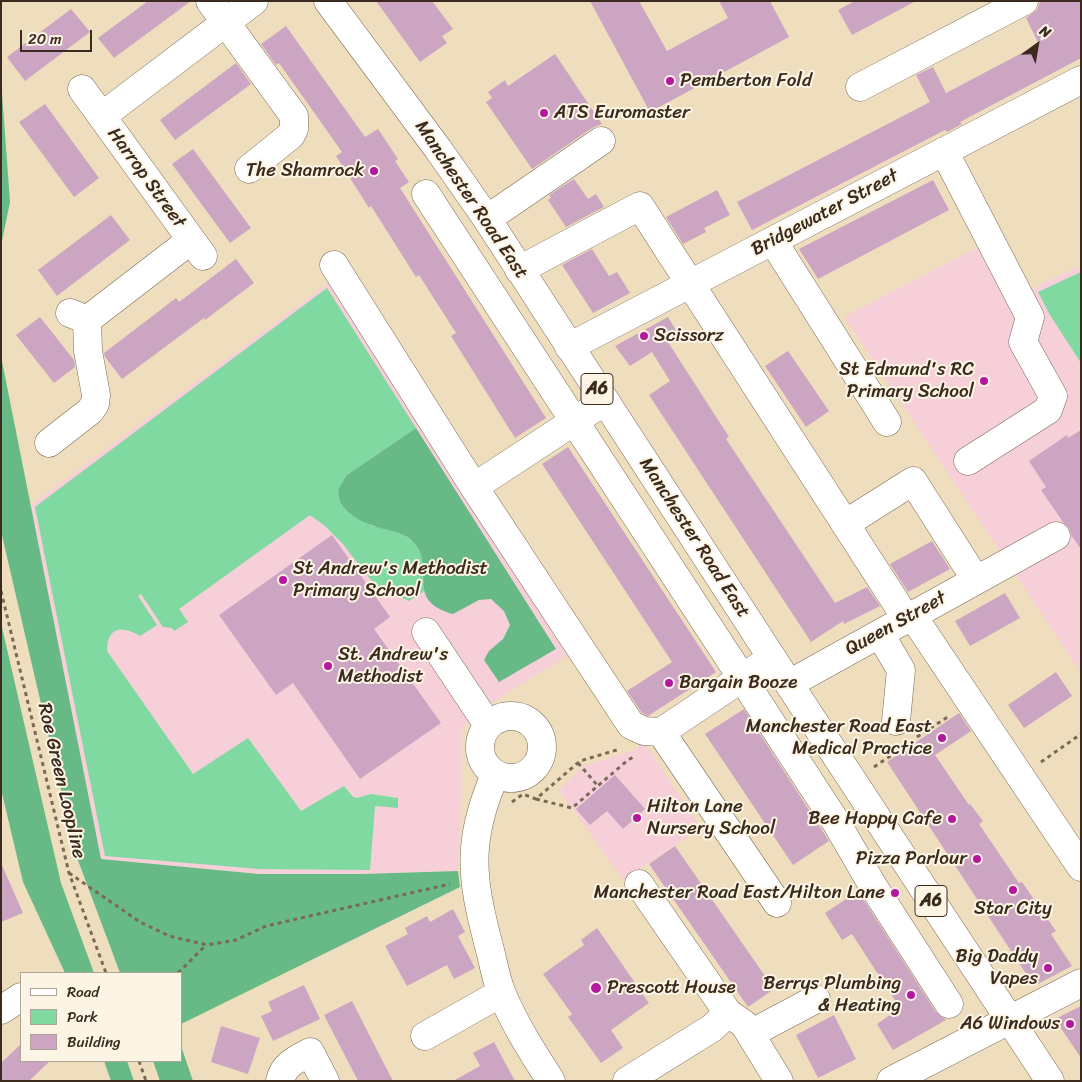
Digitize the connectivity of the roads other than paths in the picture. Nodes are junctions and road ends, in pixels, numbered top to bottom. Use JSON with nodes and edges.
{"nodes":[{"id":1,"x":254,"y":1,"type":"edge"},
{"id":2,"x":1024,"y":1,"type":"edge"},
{"id":3,"x":332,"y":2,"type":"edge"},
{"id":4,"x":218,"y":12,"type":"edge"},
{"id":5,"x":1081,"y":80,"type":"edge"},
{"id":6,"x":860,"y":87,"type":"dead end"},
{"id":7,"x":82,"y":89,"type":"dead end"},
{"id":8,"x":102,"y":116,"type":"junction"},
{"id":9,"x":601,"y":141,"type":"dead end"},
{"id":10,"x":944,"y":151,"type":"junction"},
{"id":11,"x":249,"y":168,"type":"dead end"},
{"id":12,"x":426,"y":194,"type":"dead end"},
{"id":13,"x":481,"y":211,"type":"junction"},
{"id":14,"x":451,"y":233,"type":"junction"},
{"id":15,"x":773,"y":241,"type":"junction"},
{"id":16,"x":334,"y":265,"type":"dead end"},
{"id":17,"x":519,"y":270,"type":"junction"},
{"id":18,"x":689,"y":284,"type":"junction"},
{"id":19,"x":569,"y":347,"type":"junction"},
{"id":20,"x":605,"y":402,"type":"junction"},
{"id":21,"x":574,"y":422,"type":"junction"},
{"id":22,"x":886,"y":422,"type":"dead end"},
{"id":23,"x":49,"y":444,"type":"dead end"},
{"id":24,"x":968,"y":461,"type":"dead end"},
{"id":25,"x":474,"y":486,"type":"junction"},
{"id":26,"x":845,"y":524,"type":"junction"},
{"id":27,"x":1056,"y":536,"type":"dead end"},
{"id":28,"x":976,"y":580,"type":"junction"},
{"id":29,"x":909,"y":617,"type":"junction"},
{"id":30,"x":426,"y":632,"type":"dead end"},
{"id":31,"x":880,"y":634,"type":"junction"},
{"id":32,"x":772,"y":658,"type":"junction"},
{"id":33,"x":742,"y":678,"type":"junction"},
{"id":34,"x":789,"y":684,"type":"junction"},
{"id":35,"x":896,"y":721,"type":"dead end"},
{"id":36,"x":488,"y":725,"type":"junction"},
{"id":37,"x":661,"y":732,"type":"junction"},
{"id":38,"x":495,"y":774,"type":"junction"},
{"id":39,"x":1081,"y":867,"type":"edge"},
{"id":40,"x":639,"y":884,"type":"dead end"},
{"id":41,"x":777,"y":903,"type":"dead end"},
{"id":42,"x":1081,"y":983,"type":"edge"},
{"id":43,"x":501,"y":993,"type":"junction"},
{"id":44,"x":816,"y":999,"type":"dead end"},
{"id":45,"x":949,"y":1004,"type":"dead end"},
{"id":46,"x":728,"y":1013,"type":"junction"},
{"id":47,"x":1009,"y":1020,"type":"junction"},
{"id":48,"x":750,"y":1034,"type":"junction"},
{"id":49,"x":425,"y":1036,"type":"dead end"},
{"id":50,"x":280,"y":1081,"type":"edge"},
{"id":51,"x":325,"y":1081,"type":"edge"},
{"id":52,"x":551,"y":1081,"type":"edge"},
{"id":53,"x":627,"y":1081,"type":"edge"},
{"id":54,"x":779,"y":1081,"type":"edge"},
{"id":55,"x":891,"y":1081,"type":"edge"},
{"id":56,"x":1050,"y":1081,"type":"edge"}],
"edges":[{"from":1,"to":4,"type":"street","name":"Harrop Street"},
{"from":2,"to":6,"type":"street"},
{"from":3,"to":13,"type":"street","name":"Manchester Road East","number":"A6"},
{"from":4,"to":8,"type":"street","name":"Harrop Street"},
{"from":4,"to":11,"type":"street"},
{"from":5,"to":10,"type":"street","name":"Bridgewater Street"},
{"from":7,"to":8,"type":"street","name":"Harrop Street"},
{"from":8,"to":23,"type":"street","name":"Harrop Street"},
{"from":9,"to":13,"type":"street"},
{"from":10,"to":15,"type":"street","name":"Bridgewater Street"},
{"from":10,"to":24,"type":"street"},
{"from":12,"to":14,"type":"street"},
{"from":13,"to":14,"type":"street"},
{"from":13,"to":17,"type":"street","name":"Manchester Road East","number":"A6"},
{"from":14,"to":21,"type":"street"},
{"from":15,"to":18,"type":"street","name":"Bridgewater Street"},
{"from":15,"to":22,"type":"street"},
{"from":16,"to":25,"type":"street"},
{"from":17,"to":18,"type":"street"},
{"from":17,"to":19,"type":"street","name":"Manchester Road East","number":"A6"},
{"from":18,"to":19,"type":"street","name":"Bridgewater Street"},
{"from":18,"to":26,"type":"street"},
{"from":19,"to":20,"type":"street","name":"Manchester Road East","number":"A6"},
{"from":20,"to":21,"type":"street"},
{"from":20,"to":32,"type":"street","name":"Manchester Road East","number":"A6"},
{"from":21,"to":25,"type":"street"},
{"from":21,"to":33,"type":"street"},
{"from":25,"to":37,"type":"street"},
{"from":26,"to":28,"type":"street"},
{"from":26,"to":29,"type":"street"},
{"from":27,"to":28,"type":"street","name":"Queen Street"},
{"from":28,"to":29,"type":"street","name":"Queen Street"},
{"from":29,"to":31,"type":"street","name":"Queen Street"},
{"from":29,"to":39,"type":"street"},
{"from":30,"to":36,"type":"street"},
{"from":31,"to":34,"type":"street","name":"Queen Street"},
{"from":31,"to":35,"type":"street"},
{"from":32,"to":33,"type":"street"},
{"from":32,"to":34,"type":"street","name":"Manchester Road East","number":"A6"},
{"from":33,"to":37,"type":"street"},
{"from":33,"to":45,"type":"street"},
{"from":34,"to":47,"type":"street","name":"Manchester Road East","number":"A6"},
{"from":36,"to":38,"type":"street"},
{"from":36,"to":38,"type":"street"},
{"from":37,"to":41,"type":"street"},
{"from":38,"to":43,"type":"street"},
{"from":40,"to":46,"type":"street"},
{"from":42,"to":47,"type":"street"},
{"from":43,"to":49,"type":"street"},
{"from":43,"to":52,"type":"street"},
{"from":44,"to":48,"type":"street"},
{"from":46,"to":48,"type":"street"},
{"from":46,"to":53,"type":"street"},
{"from":47,"to":55,"type":"street"},
{"from":47,"to":56,"type":"street","name":"Manchester Road East","number":"A6"},
{"from":48,"to":54,"type":"street"},
{"from":50,"to":51,"type":"street"}]}
